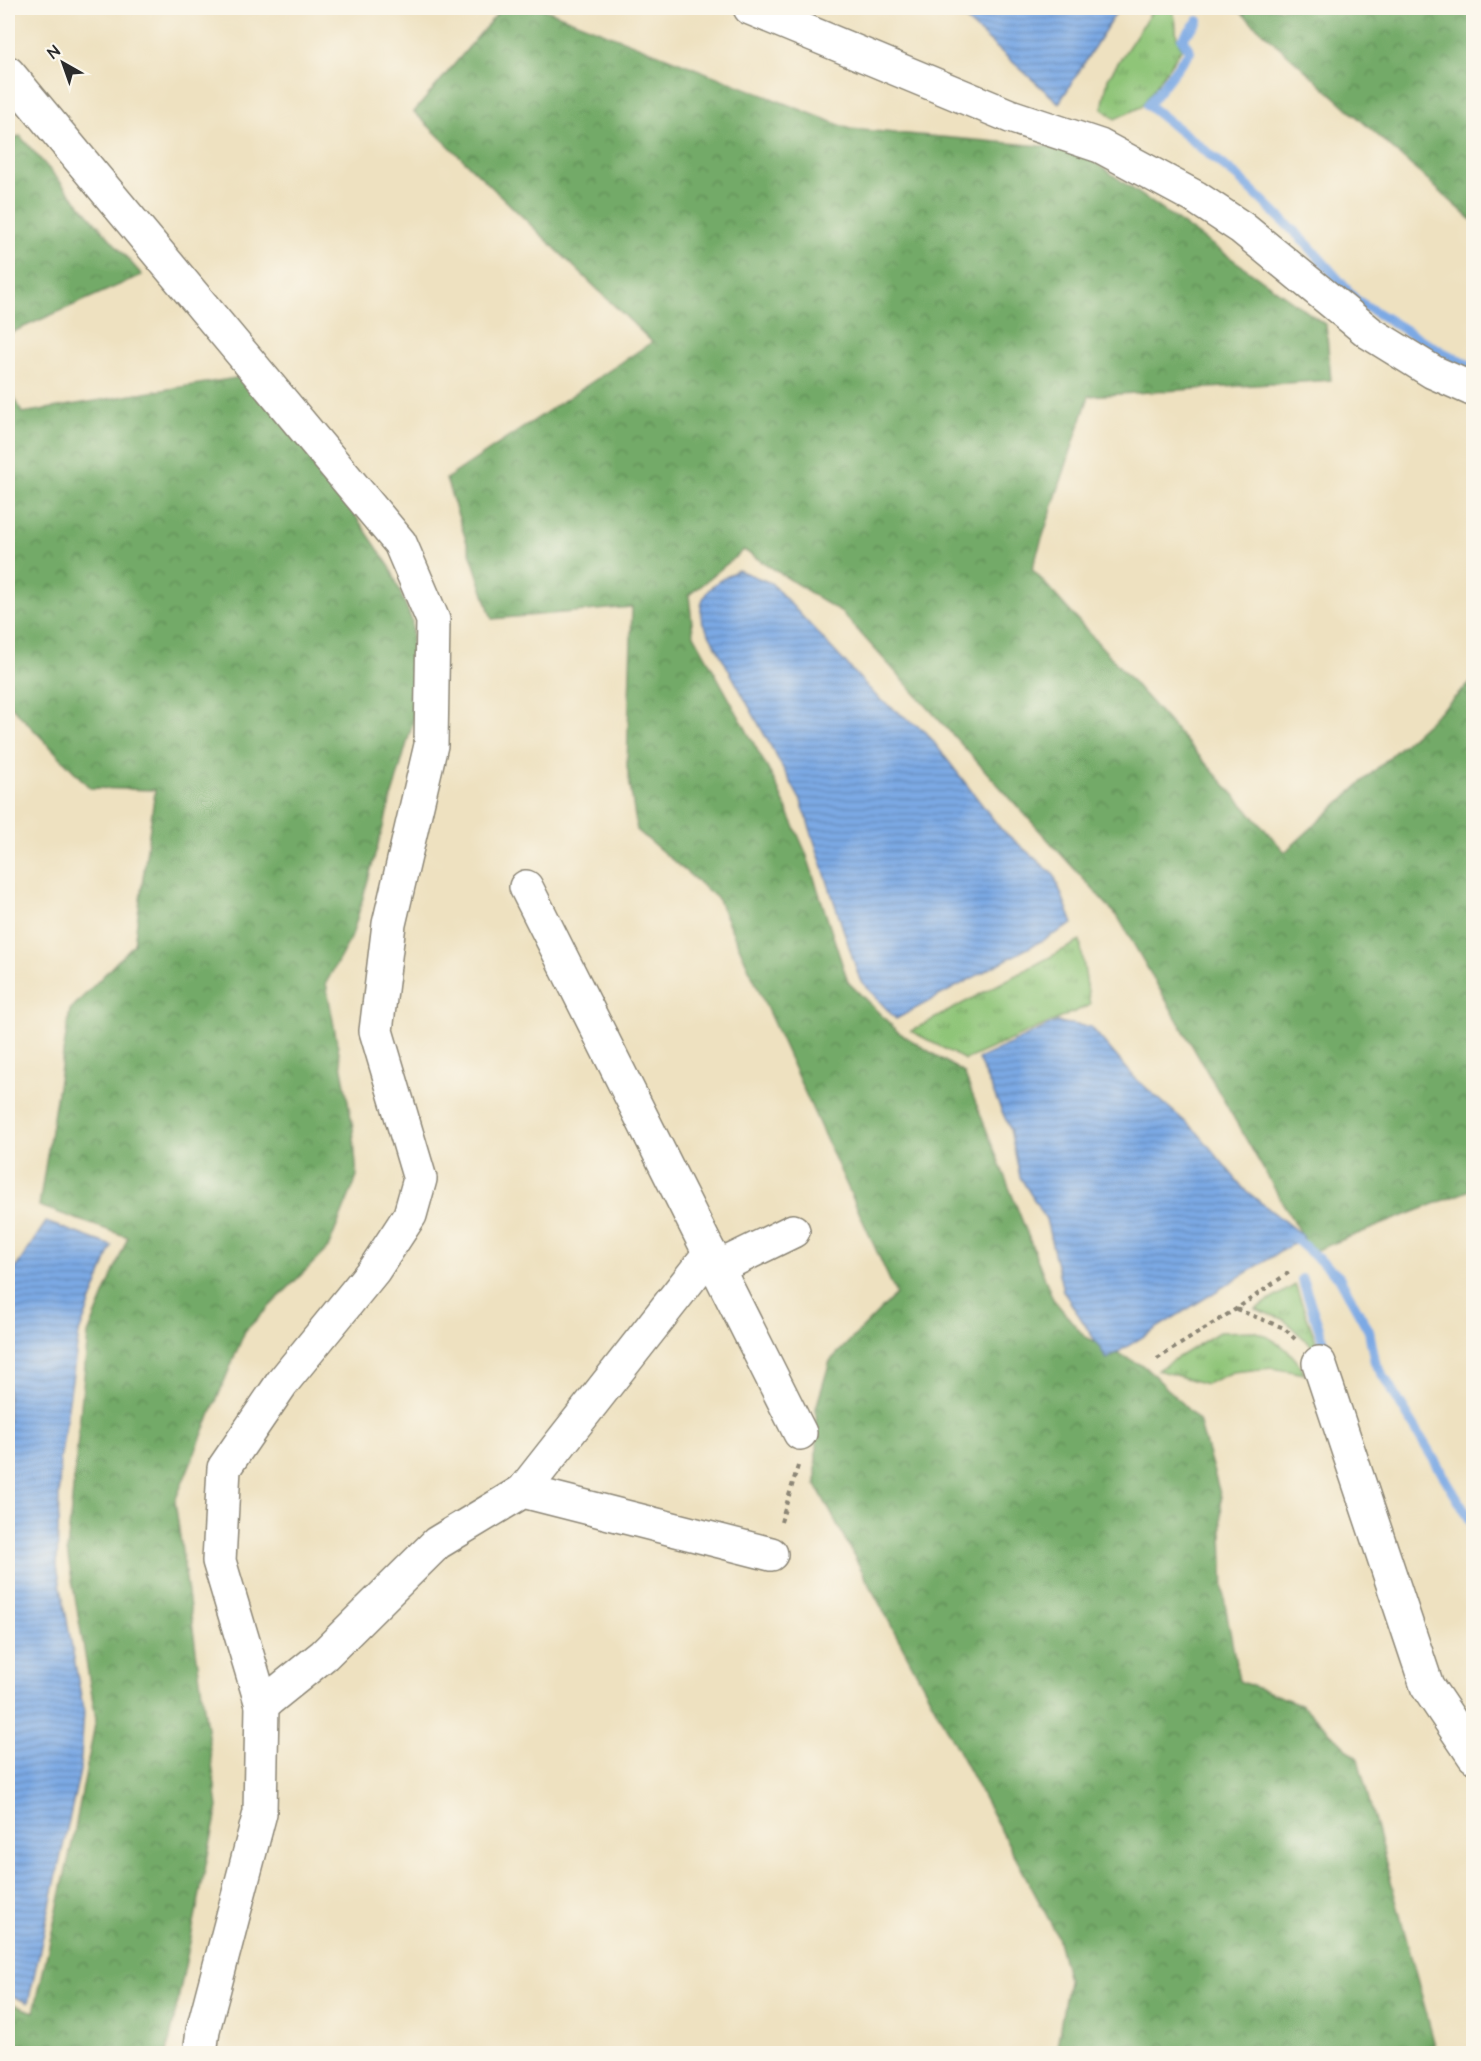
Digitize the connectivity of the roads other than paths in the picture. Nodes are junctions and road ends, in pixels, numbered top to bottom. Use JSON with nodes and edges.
{"nodes":[{"id":1,"x":750,"y":8,"type":"edge"},
{"id":2,"x":8,"y":73,"type":"edge"},
{"id":3,"x":1473,"y":390,"type":"edge"},
{"id":4,"x":526,"y":887,"type":"dead end"},
{"id":5,"x":793,"y":1231,"type":"dead end"},
{"id":6,"x":713,"y":1261,"type":"junction"},
{"id":7,"x":1319,"y":1363,"type":"road end"},
{"id":8,"x":800,"y":1433,"type":"road end"},
{"id":9,"x":523,"y":1491,"type":"junction"},
{"id":10,"x":771,"y":1554,"type":"road end"},
{"id":11,"x":262,"y":1705,"type":"junction"},
{"id":12,"x":1473,"y":1756,"type":"edge"},
{"id":13,"x":200,"y":2054,"type":"edge"}],
"edges":[{"from":1,"to":3,"type":"street"},
{"from":2,"to":11,"type":"street"},
{"from":4,"to":6,"type":"street"},
{"from":5,"to":6,"type":"street"},
{"from":6,"to":8,"type":"street"},
{"from":6,"to":9,"type":"street"},
{"from":7,"to":12,"type":"street"},
{"from":9,"to":10,"type":"street"},
{"from":9,"to":11,"type":"street"},
{"from":11,"to":13,"type":"street"}]}
